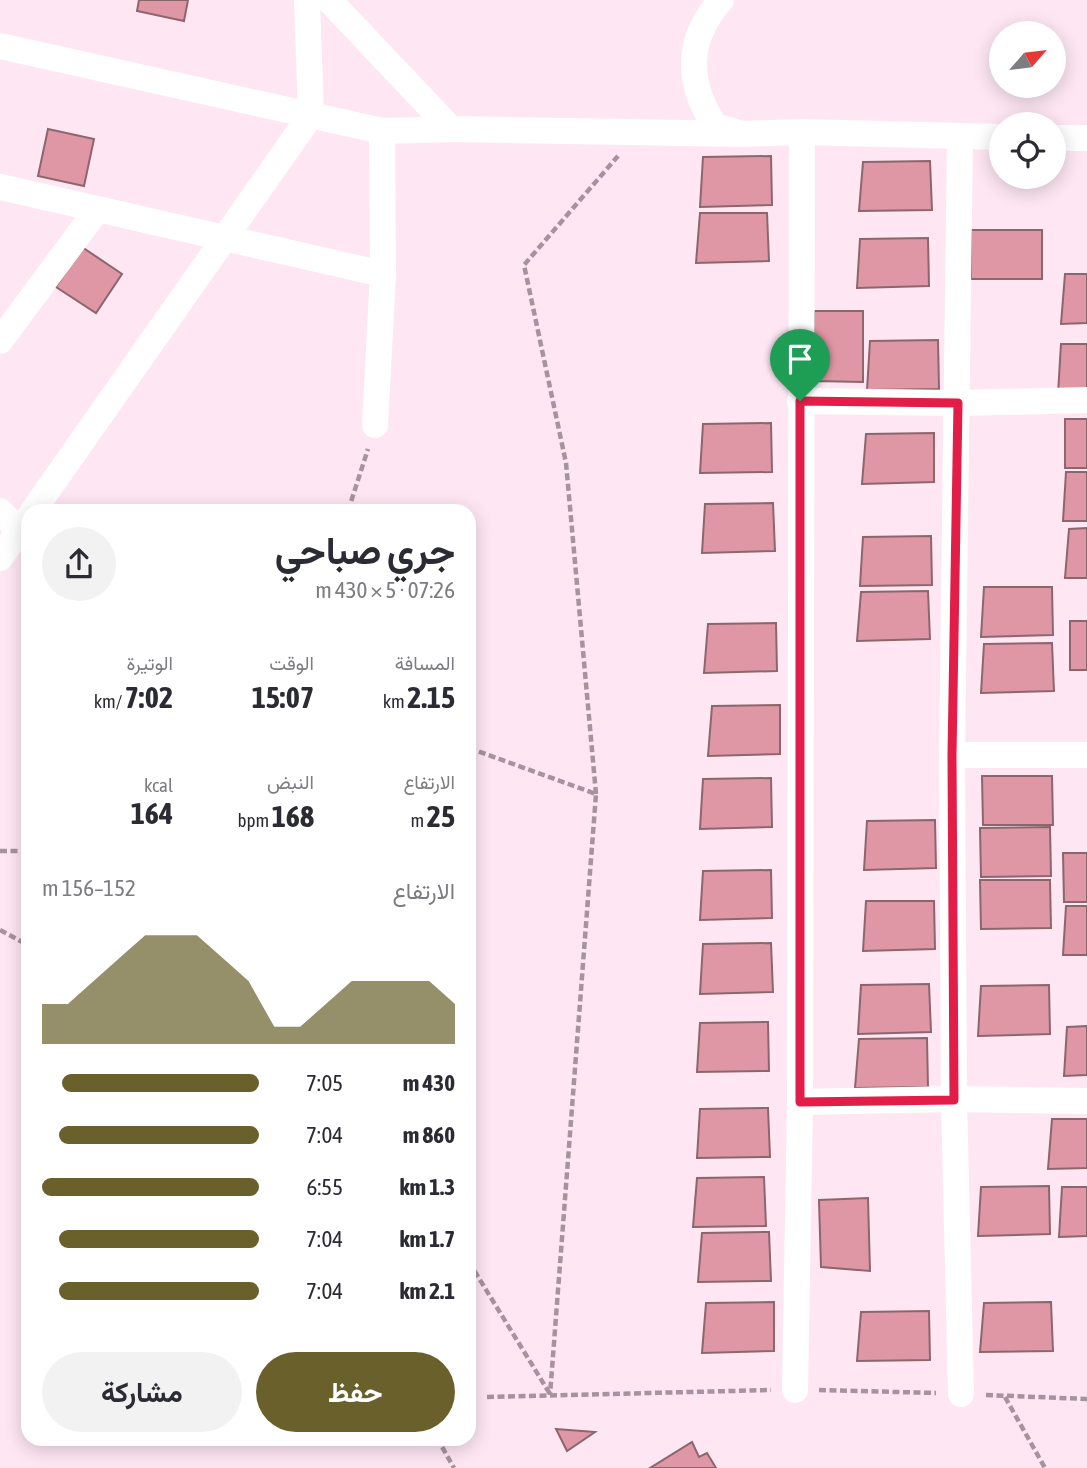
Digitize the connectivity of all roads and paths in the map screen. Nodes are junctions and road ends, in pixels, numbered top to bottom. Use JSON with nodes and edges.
{"nodes":[{"id":1,"x":307,"y":0,"type":"edge"},
{"id":2,"x":329,"y":0,"type":"edge"},
{"id":3,"x":721,"y":0,"type":"edge"},
{"id":4,"x":0,"y":46,"type":"edge"},
{"id":5,"x":311,"y":115,"type":"junction"},
{"id":6,"x":451,"y":129,"type":"junction"},
{"id":7,"x":382,"y":131,"type":"junction"},
{"id":8,"x":639,"y":132,"type":"junction"},
{"id":9,"x":802,"y":132,"type":"junction"},
{"id":10,"x":742,"y":134,"type":"junction"},
{"id":11,"x":960,"y":136,"type":"junction"},
{"id":12,"x":989,"y":137,"type":"edge"},
{"id":13,"x":1066,"y":138,"type":"edge"},
{"id":14,"x":1087,"y":138,"type":"edge"},
{"id":15,"x":0,"y":187,"type":"edge"},
{"id":16,"x":96,"y":211,"type":"junction"},
{"id":17,"x":224,"y":238,"type":"junction"},
{"id":18,"x":383,"y":274,"type":"junction"},
{"id":19,"x":0,"y":341,"type":"edge"},
{"id":20,"x":1087,"y":400,"type":"edge"},
{"id":21,"x":800,"y":401,"type":"junction"},
{"id":22,"x":958,"y":403,"type":"junction"},
{"id":23,"x":375,"y":425,"type":"joint"},
{"id":24,"x":38,"y":504,"type":"edge"},
{"id":25,"x":350,"y":504,"type":"edge"},
{"id":26,"x":0,"y":511,"type":"edge"},
{"id":27,"x":21,"y":518,"type":"edge"},
{"id":28,"x":21,"y":528,"type":"edge"},
{"id":29,"x":0,"y":558,"type":"edge"},
{"id":30,"x":476,"y":751,"type":"edge"},
{"id":31,"x":952,"y":755,"type":"junction"},
{"id":32,"x":1087,"y":755,"type":"edge"},
{"id":33,"x":597,"y":794,"type":"junction"},
{"id":34,"x":0,"y":851,"type":"edge"},
{"id":35,"x":21,"y":851,"type":"edge"},
{"id":36,"x":0,"y":930,"type":"edge"},
{"id":37,"x":21,"y":941,"type":"edge"},
{"id":38,"x":954,"y":1100,"type":"junction"},
{"id":39,"x":1087,"y":1101,"type":"edge"},
{"id":40,"x":800,"y":1102,"type":"junction"},
{"id":41,"x":476,"y":1273,"type":"edge"},
{"id":42,"x":795,"y":1390,"type":"dead end"},
{"id":43,"x":961,"y":1394,"type":"dead end"},
{"id":44,"x":1004,"y":1396,"type":"dead end"},
{"id":45,"x":439,"y":1446,"type":"edge"},
{"id":46,"x":454,"y":1468,"type":"edge"},
{"id":47,"x":1045,"y":1468,"type":"edge"}],
"edges":[{"from":1,"to":5,"type":"street"},
{"from":2,"to":6,"type":"street"},
{"from":3,"to":10,"type":"street"},
{"from":4,"to":5,"type":"street"},
{"from":5,"to":7,"type":"street"},
{"from":5,"to":17,"type":"street"},
{"from":6,"to":7,"type":"street"},
{"from":6,"to":8,"type":"street"},
{"from":7,"to":18,"type":"street"},
{"from":8,"to":10,"type":"street"},
{"from":8,"to":33,"type":"path"},
{"from":9,"to":10,"type":"street"},
{"from":9,"to":11,"type":"street"},
{"from":9,"to":21,"type":"street"},
{"from":11,"to":12,"type":"street"},
{"from":11,"to":22,"type":"street"},
{"from":13,"to":14,"type":"street"},
{"from":15,"to":16,"type":"street"},
{"from":16,"to":17,"type":"street"},
{"from":16,"to":19,"type":"street"},
{"from":17,"to":18,"type":"street"},
{"from":17,"to":24,"type":"street"},
{"from":18,"to":23,"type":"street"},
{"from":20,"to":22,"type":"street"},
{"from":21,"to":22,"type":"street"},
{"from":21,"to":40,"type":"street"},
{"from":22,"to":31,"type":"street"},
{"from":23,"to":25,"type":"path"},
{"from":26,"to":27,"type":"street"},
{"from":28,"to":29,"type":"street"},
{"from":30,"to":33,"type":"path"},
{"from":31,"to":32,"type":"street"},
{"from":31,"to":38,"type":"street"},
{"from":33,"to":41,"type":"path"},
{"from":34,"to":35,"type":"path"},
{"from":36,"to":37,"type":"path"},
{"from":38,"to":39,"type":"street"},
{"from":38,"to":40,"type":"street"},
{"from":38,"to":43,"type":"street"},
{"from":40,"to":42,"type":"street"},
{"from":44,"to":47,"type":"path"},
{"from":45,"to":46,"type":"path"}]}
